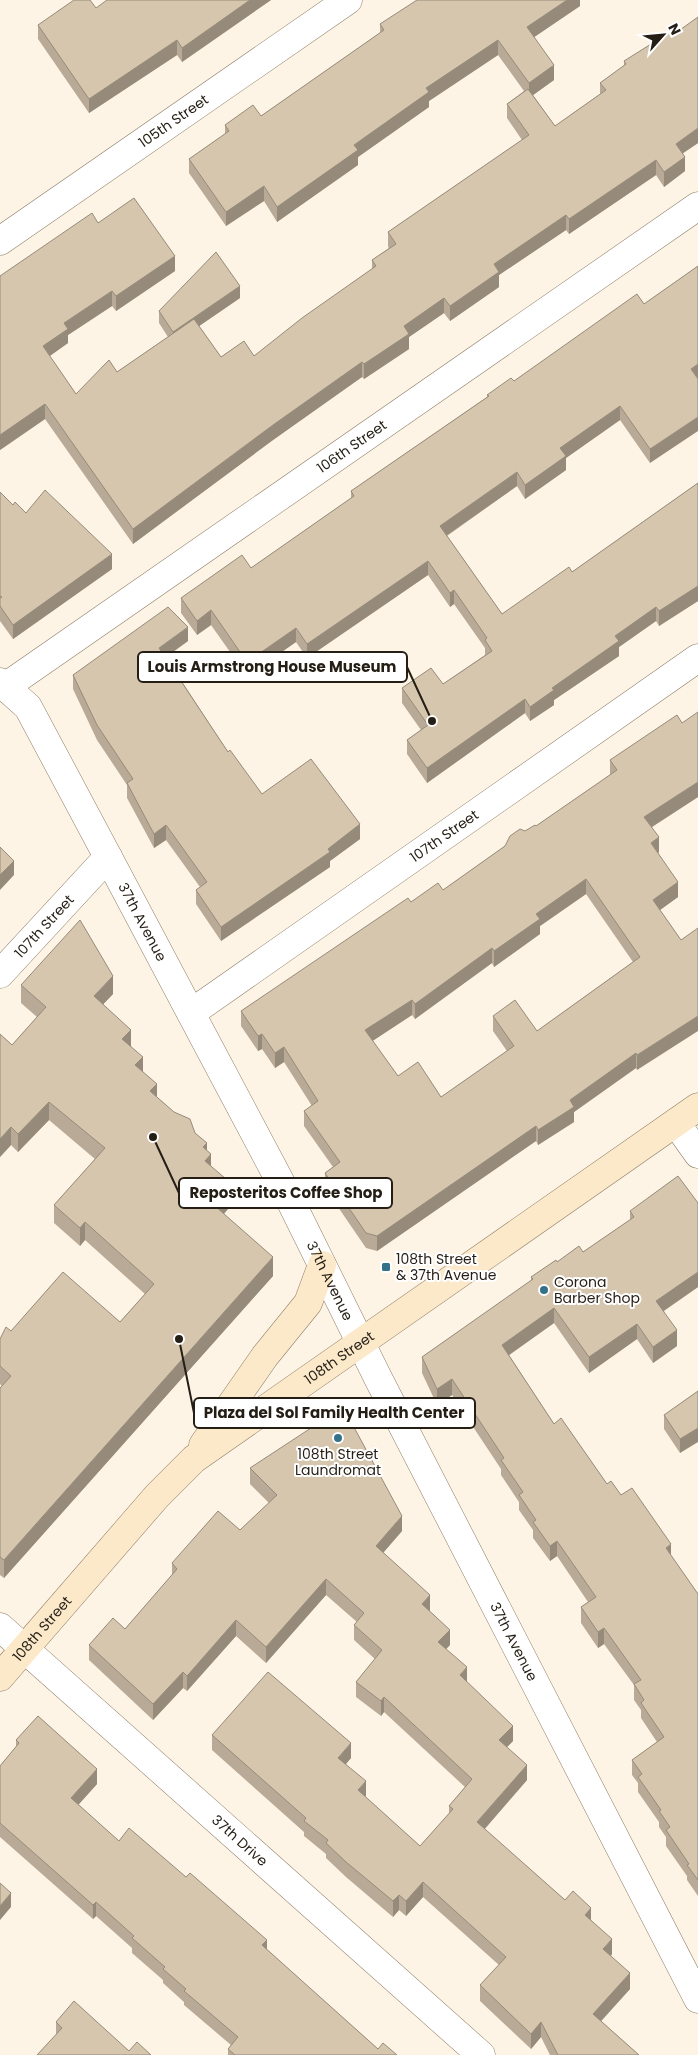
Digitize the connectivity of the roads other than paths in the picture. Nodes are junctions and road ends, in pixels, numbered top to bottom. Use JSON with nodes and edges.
{"nodes":[{"id":1,"x":348,"y":0,"type":"edge"},
{"id":2,"x":698,"y":206,"type":"edge"},
{"id":3,"x":0,"y":241,"type":"edge"},
{"id":4,"x":698,"y":658,"type":"edge"},
{"id":5,"x":3,"y":684,"type":"edge"},
{"id":6,"x":108,"y":857,"type":"junction"},
{"id":7,"x":0,"y":974,"type":"edge"},
{"id":8,"x":191,"y":1013,"type":"junction"},
{"id":9,"x":698,"y":1107,"type":"edge"},
{"id":10,"x":676,"y":1123,"type":"junction"},
{"id":11,"x":698,"y":1154,"type":"edge"},
{"id":12,"x":322,"y":1265,"type":"junction"},
{"id":13,"x":361,"y":1343,"type":"junction"},
{"id":14,"x":194,"y":1459,"type":"junction"},
{"id":15,"x":0,"y":1627,"type":"edge"},
{"id":16,"x":25,"y":1650,"type":"junction"},
{"id":17,"x":0,"y":1677,"type":"edge"},
{"id":18,"x":698,"y":1999,"type":"edge"},
{"id":19,"x":481,"y":2055,"type":"edge"}],
"edges":[{"from":1,"to":3,"type":"street","name":"105th Street"},
{"from":2,"to":5,"type":"street","name":"106th Street"},
{"from":4,"to":8,"type":"street","name":"107th Street"},
{"from":5,"to":6,"type":"street","name":"37th Avenue"},
{"from":6,"to":7,"type":"street","name":"107th Street"},
{"from":6,"to":8,"type":"street","name":"37th Avenue"},
{"from":8,"to":12,"type":"street","name":"37th Avenue"},
{"from":9,"to":10,"type":"main road","name":"108th Street"},
{"from":10,"to":11,"type":"street"},
{"from":10,"to":13,"type":"main road","name":"108th Street"},
{"from":12,"to":13,"type":"street","name":"37th Avenue"},
{"from":12,"to":14,"type":"main road"},
{"from":13,"to":14,"type":"main road","name":"108th Street"},
{"from":13,"to":18,"type":"street","name":"37th Avenue"},
{"from":14,"to":16,"type":"main road","name":"108th Street"},
{"from":15,"to":16,"type":"street","name":"37th Drive"},
{"from":16,"to":17,"type":"main road","name":"108th Street"},
{"from":16,"to":19,"type":"street","name":"37th Drive"}]}
